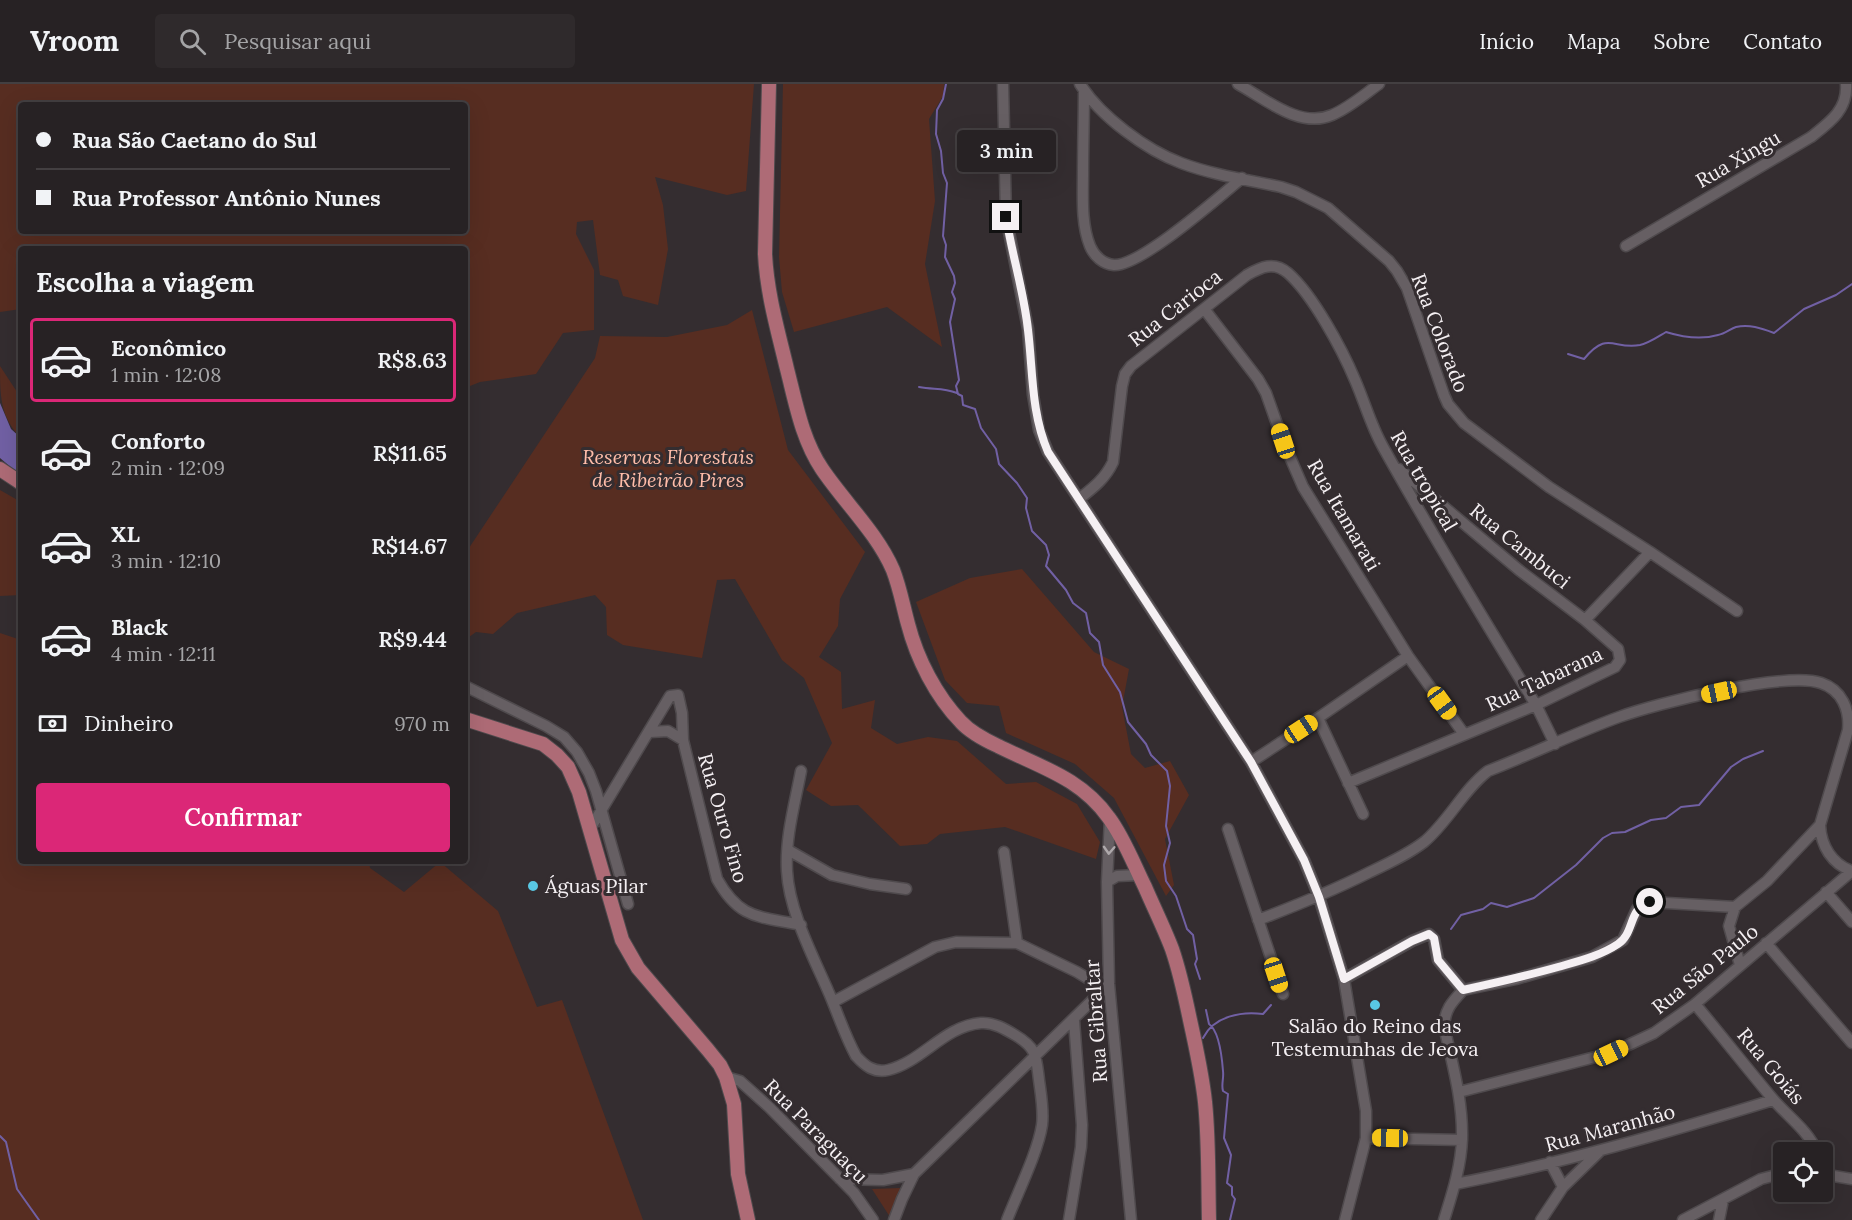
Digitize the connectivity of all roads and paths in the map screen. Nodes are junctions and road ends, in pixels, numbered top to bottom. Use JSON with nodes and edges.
{"nodes":[{"id":1,"x":769,"y":84,"type":"edge"},
{"id":2,"x":1003,"y":84,"type":"edge"},
{"id":3,"x":1238,"y":84,"type":"edge"},
{"id":4,"x":1379,"y":84,"type":"edge"},
{"id":5,"x":1846,"y":84,"type":"edge"},
{"id":6,"x":1082,"y":87,"type":"edge"},
{"id":7,"x":1242,"y":178,"type":"junction"},
{"id":8,"x":1626,"y":246,"type":"dead end"},
{"id":9,"x":1247,"y":275,"type":"joint"},
{"id":10,"x":1205,"y":310,"type":"junction"},
{"id":11,"x":1392,"y":463,"type":"junction"},
{"id":12,"x":0,"y":469,"type":"edge"},
{"id":13,"x":18,"y":481,"type":"edge"},
{"id":14,"x":1078,"y":499,"type":"junction"},
{"id":15,"x":1650,"y":552,"type":"junction"},
{"id":16,"x":1737,"y":612,"type":"dead end"},
{"id":17,"x":1585,"y":620,"type":"junction"},
{"id":18,"x":1408,"y":656,"type":"junction"},
{"id":19,"x":1620,"y":660,"type":"joint"},
{"id":20,"x":468,"y":687,"type":"edge"},
{"id":21,"x":1536,"y":705,"type":"junction"},
{"id":22,"x":1318,"y":718,"type":"junction"},
{"id":23,"x":468,"y":720,"type":"edge"},
{"id":24,"x":650,"y":732,"type":"junction"},
{"id":25,"x":1464,"y":734,"type":"junction"},
{"id":26,"x":683,"y":740,"type":"junction"},
{"id":27,"x":1555,"y":744,"type":"junction"},
{"id":28,"x":1251,"y":762,"type":"junction"},
{"id":29,"x":801,"y":771,"type":"dead end"},
{"id":30,"x":1348,"y":783,"type":"junction"},
{"id":31,"x":601,"y":813,"type":"junction"},
{"id":32,"x":1363,"y":814,"type":"dead end"},
{"id":33,"x":1110,"y":818,"type":"junction"},
{"id":34,"x":1820,"y":825,"type":"junction"},
{"id":35,"x":590,"y":829,"type":"junction"},
{"id":36,"x":1228,"y":829,"type":"dead end"},
{"id":37,"x":788,"y":850,"type":"junction"},
{"id":38,"x":1004,"y":852,"type":"dead end"},
{"id":39,"x":1852,"y":871,"type":"edge"},
{"id":40,"x":1139,"y":875,"type":"junction"},
{"id":41,"x":1107,"y":882,"type":"junction"},
{"id":42,"x":906,"y":889,"type":"dead end"},
{"id":43,"x":1826,"y":892,"type":"junction"},
{"id":44,"x":1319,"y":897,"type":"junction"},
{"id":45,"x":628,"y":904,"type":"dead end"},
{"id":46,"x":1735,"y":907,"type":"junction"},
{"id":47,"x":1258,"y":920,"type":"junction"},
{"id":48,"x":1852,"y":922,"type":"edge"},
{"id":49,"x":801,"y":925,"type":"junction"},
{"id":50,"x":1017,"y":943,"type":"junction"},
{"id":51,"x":1766,"y":943,"type":"junction"},
{"id":52,"x":1740,"y":965,"type":"junction"},
{"id":53,"x":1344,"y":979,"type":"junction"},
{"id":54,"x":1107,"y":987,"type":"junction"},
{"id":55,"x":1463,"y":990,"type":"junction"},
{"id":56,"x":1283,"y":994,"type":"dead end"},
{"id":57,"x":833,"y":1002,"type":"junction"},
{"id":58,"x":1695,"y":1004,"type":"junction"},
{"id":59,"x":1074,"y":1021,"type":"junction"},
{"id":60,"x":1852,"y":1043,"type":"edge"},
{"id":61,"x":1036,"y":1054,"type":"junction"},
{"id":62,"x":726,"y":1077,"type":"junction"},
{"id":63,"x":1459,"y":1092,"type":"junction"},
{"id":64,"x":1773,"y":1100,"type":"junction"},
{"id":65,"x":1366,"y":1138,"type":"junction"},
{"id":66,"x":1462,"y":1140,"type":"junction"},
{"id":67,"x":1810,"y":1142,"type":"edge"},
{"id":68,"x":1602,"y":1150,"type":"junction"},
{"id":69,"x":1550,"y":1162,"type":"junction"},
{"id":70,"x":914,"y":1174,"type":"junction"},
{"id":71,"x":1773,"y":1176,"type":"edge"},
{"id":72,"x":1833,"y":1176,"type":"edge"},
{"id":73,"x":840,"y":1179,"type":"junction"},
{"id":74,"x":1852,"y":1179,"type":"edge"},
{"id":75,"x":1455,"y":1184,"type":"junction"},
{"id":76,"x":1563,"y":1187,"type":"junction"},
{"id":77,"x":1723,"y":1200,"type":"junction"},
{"id":78,"x":748,"y":1220,"type":"edge"},
{"id":79,"x":873,"y":1220,"type":"edge"},
{"id":80,"x":894,"y":1220,"type":"edge"},
{"id":81,"x":1007,"y":1220,"type":"edge"},
{"id":82,"x":1069,"y":1220,"type":"edge"},
{"id":83,"x":1131,"y":1220,"type":"edge"},
{"id":84,"x":1209,"y":1220,"type":"edge"},
{"id":85,"x":1345,"y":1220,"type":"edge"},
{"id":86,"x":1444,"y":1220,"type":"edge"},
{"id":87,"x":1541,"y":1220,"type":"edge"},
{"id":88,"x":1683,"y":1220,"type":"edge"},
{"id":89,"x":1719,"y":1220,"type":"edge"}],
"edges":[{"from":1,"to":33,"type":"main road"},
{"from":2,"to":14,"type":"street"},
{"from":3,"to":4,"type":"street"},
{"from":5,"to":8,"type":"street","name":"Rua Xingu"},
{"from":6,"to":7,"type":"street","name":"Rua Colorado"},
{"from":6,"to":7,"type":"street"},
{"from":7,"to":15,"type":"street","name":"Rua Colorado"},
{"from":9,"to":10,"type":"street","name":"Rua Carioca"},
{"from":9,"to":11,"type":"street","name":"Rua tropical"},
{"from":10,"to":14,"type":"street","name":"Rua Carioca"},
{"from":10,"to":18,"type":"street","name":"Rua Itamarati"},
{"from":11,"to":17,"type":"street","name":"Rua Cambuci"},
{"from":11,"to":21,"type":"street","name":"Rua tropical"},
{"from":12,"to":13,"type":"main road"},
{"from":14,"to":28,"type":"street"},
{"from":15,"to":16,"type":"street","name":"Rua Colorado"},
{"from":15,"to":17,"type":"street"},
{"from":17,"to":19,"type":"street","name":"Rua Cambuci"},
{"from":18,"to":22,"type":"street"},
{"from":18,"to":25,"type":"street","name":"Rua Itamarati"},
{"from":19,"to":21,"type":"street","name":"Rua Tabarana"},
{"from":20,"to":31,"type":"street"},
{"from":21,"to":25,"type":"street","name":"Rua Tabarana"},
{"from":21,"to":27,"type":"street","name":"Rua tropical"},
{"from":22,"to":28,"type":"street"},
{"from":22,"to":30,"type":"street"},
{"from":23,"to":35,"type":"main road"},
{"from":24,"to":26,"type":"street","name":"Rua Ouro Fino"},
{"from":24,"to":26,"type":"street","name":"Rua Ouro Fino"},
{"from":24,"to":31,"type":"street","name":"Rua Ouro Fino"},
{"from":25,"to":30,"type":"street","name":"Rua Tabarana"},
{"from":26,"to":49,"type":"street","name":"Rua Ouro Fino"},
{"from":27,"to":34,"type":"street"},
{"from":27,"to":44,"type":"street"},
{"from":28,"to":44,"type":"street"},
{"from":29,"to":37,"type":"street"},
{"from":30,"to":32,"type":"street"},
{"from":31,"to":35,"type":"street","name":"Rua Ouro Fino"},
{"from":31,"to":45,"type":"street"},
{"from":33,"to":40,"type":"main road"},
{"from":33,"to":41,"type":"street","name":"Rua Gibraltar","one_way":true},
{"from":34,"to":39,"type":"street"},
{"from":34,"to":46,"type":"street"},
{"from":35,"to":62,"type":"main road"},
{"from":36,"to":47,"type":"street"},
{"from":37,"to":42,"type":"street"},
{"from":37,"to":49,"type":"street"},
{"from":38,"to":50,"type":"street"},
{"from":39,"to":43,"type":"street","name":"Rua São Paulo"},
{"from":40,"to":41,"type":"street"},
{"from":40,"to":84,"type":"main road"},
{"from":41,"to":54,"type":"street","name":"Rua Gibraltar"},
{"from":43,"to":48,"type":"street"},
{"from":43,"to":51,"type":"street","name":"Rua São Paulo"},
{"from":44,"to":47,"type":"street"},
{"from":44,"to":53,"type":"street"},
{"from":46,"to":52,"type":"street"},
{"from":46,"to":55,"type":"street"},
{"from":47,"to":56,"type":"street"},
{"from":49,"to":57,"type":"street"},
{"from":50,"to":54,"type":"street"},
{"from":50,"to":57,"type":"street"},
{"from":51,"to":52,"type":"street","name":"Rua São Paulo"},
{"from":51,"to":60,"type":"street"},
{"from":52,"to":58,"type":"street","name":"Rua São Paulo"},
{"from":53,"to":55,"type":"street"},
{"from":53,"to":65,"type":"street"},
{"from":54,"to":59,"type":"street"},
{"from":54,"to":83,"type":"street","name":"Rua Gibraltar"},
{"from":55,"to":63,"type":"street"},
{"from":57,"to":61,"type":"street"},
{"from":58,"to":63,"type":"street","name":"Rua São Paulo"},
{"from":58,"to":64,"type":"street","name":"Rua Goiás"},
{"from":59,"to":61,"type":"street"},
{"from":59,"to":82,"type":"street"},
{"from":61,"to":70,"type":"street"},
{"from":61,"to":81,"type":"street"},
{"from":62,"to":73,"type":"street","name":"Rua Paraguaçu"},
{"from":62,"to":78,"type":"main road"},
{"from":63,"to":66,"type":"street"},
{"from":64,"to":67,"type":"street","name":"Rua Goiás"},
{"from":64,"to":68,"type":"street","name":"Rua Maranhão"},
{"from":65,"to":66,"type":"street"},
{"from":65,"to":85,"type":"street"},
{"from":66,"to":75,"type":"street"},
{"from":68,"to":69,"type":"street","name":"Rua Maranhão"},
{"from":68,"to":76,"type":"street"},
{"from":69,"to":75,"type":"street","name":"Rua Maranhão"},
{"from":69,"to":76,"type":"street"},
{"from":70,"to":73,"type":"street"},
{"from":70,"to":80,"type":"street"},
{"from":71,"to":77,"type":"street"},
{"from":72,"to":74,"type":"street"},
{"from":73,"to":79,"type":"street","name":"Rua Paraguaçu"},
{"from":75,"to":86,"type":"street"},
{"from":76,"to":87,"type":"street"},
{"from":77,"to":88,"type":"street"},
{"from":77,"to":89,"type":"street"}]}
